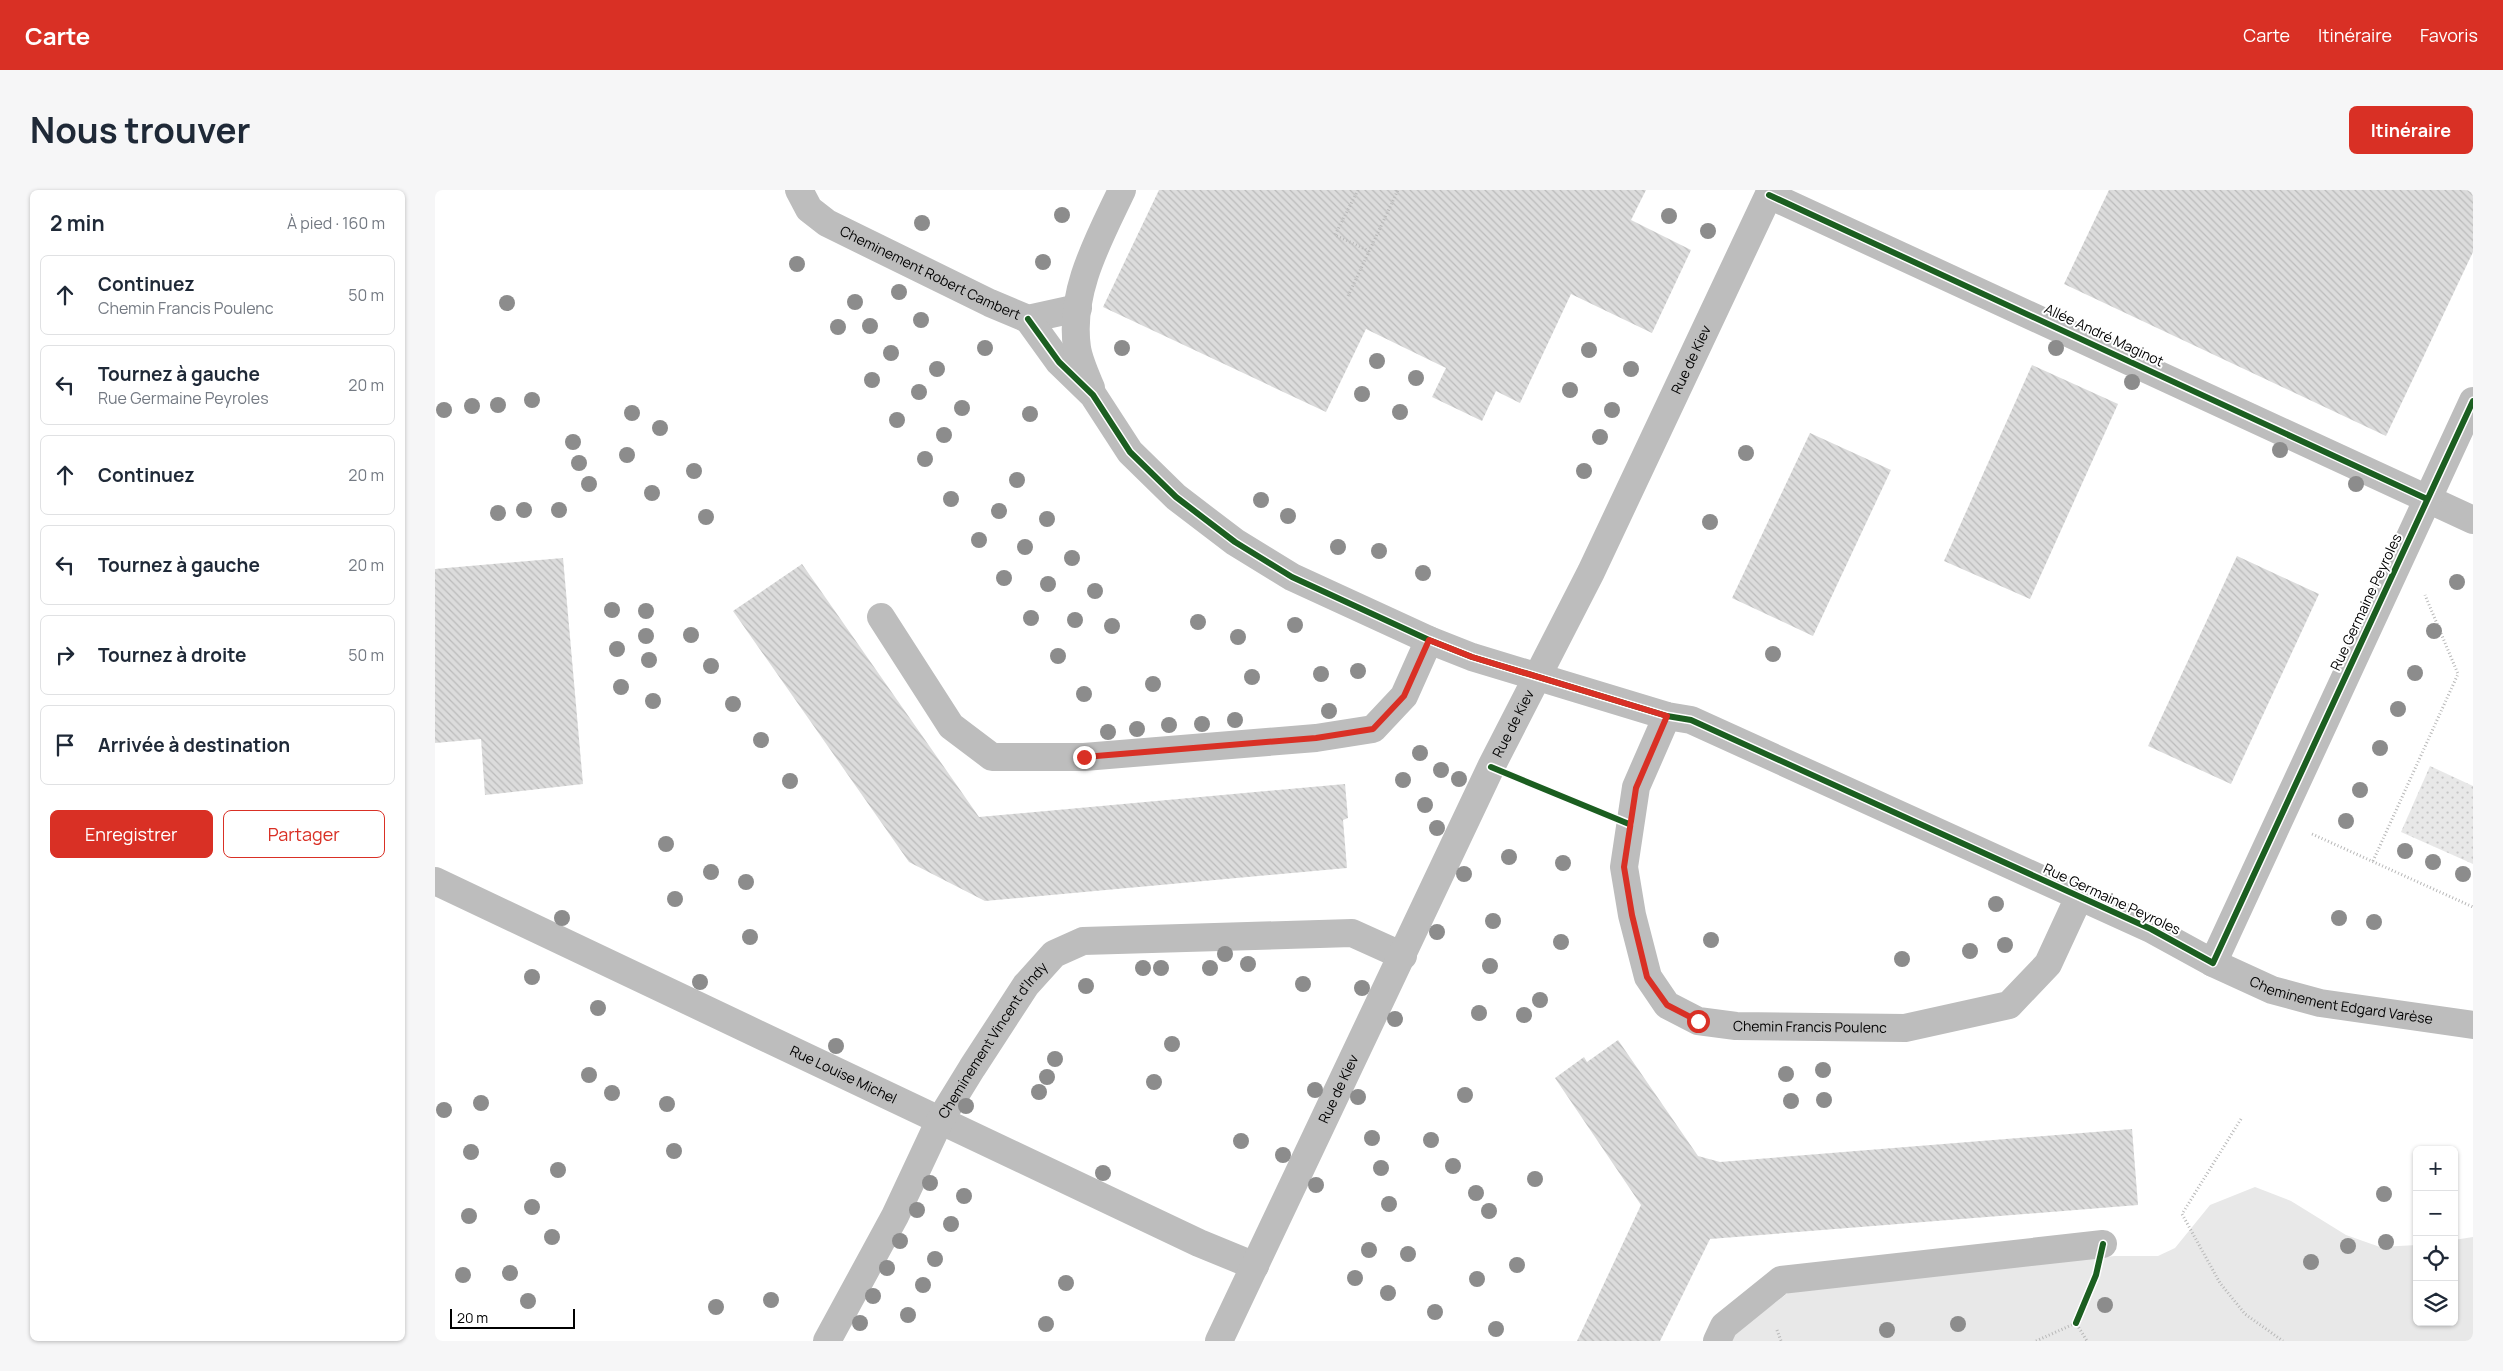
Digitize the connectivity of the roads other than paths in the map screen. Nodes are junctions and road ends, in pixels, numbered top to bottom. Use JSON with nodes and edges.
{"nodes":[{"id":1,"x":799,"y":190,"type":"edge"},
{"id":2,"x":1122,"y":190,"type":"edge"},
{"id":3,"x":1770,"y":192,"type":"edge"},
{"id":4,"x":1077,"y":308,"type":"junction"},
{"id":5,"x":1028,"y":319,"type":"junction"},
{"id":6,"x":1093,"y":394,"type":"junction"},
{"id":7,"x":2473,"y":401,"type":"edge"},
{"id":8,"x":2427,"y":499,"type":"junction"},
{"id":9,"x":2473,"y":520,"type":"edge"},
{"id":10,"x":881,"y":617,"type":"dead end"},
{"id":11,"x":1429,"y":640,"type":"junction"},
{"id":12,"x":1538,"y":676,"type":"junction"},
{"id":13,"x":1667,"y":716,"type":"junction"},
{"id":14,"x":435,"y":881,"type":"edge"},
{"id":15,"x":2079,"y":897,"type":"junction"},
{"id":16,"x":1403,"y":956,"type":"junction"},
{"id":17,"x":2213,"y":963,"type":"junction"},
{"id":18,"x":2473,"y":1025,"type":"edge"},
{"id":19,"x":940,"y":1120,"type":"junction"},
{"id":20,"x":2103,"y":1244,"type":"dead end"},
{"id":21,"x":1255,"y":1266,"type":"junction"},
{"id":22,"x":827,"y":1341,"type":"edge"},
{"id":23,"x":1219,"y":1341,"type":"edge"},
{"id":24,"x":1717,"y":1341,"type":"edge"}],
"edges":[{"from":1,"to":5,"type":"street","name":"Cheminement Robert Cambert"},
{"from":2,"to":4,"type":"street"},
{"from":3,"to":8,"type":"street","name":"Allée André Maginot"},
{"from":3,"to":12,"type":"street","name":"Rue de Kiev"},
{"from":4,"to":5,"type":"street","name":"Cheminement Robert Cambert"},
{"from":4,"to":6,"type":"street"},
{"from":5,"to":6,"type":"street"},
{"from":6,"to":11,"type":"street","name":"Rue Germaine Peyroles"},
{"from":7,"to":8,"type":"street","name":"Rue Germaine Peyroles"},
{"from":8,"to":9,"type":"street","name":"Allée André Maginot"},
{"from":8,"to":17,"type":"street","name":"Rue Germaine Peyroles"},
{"from":10,"to":11,"type":"street"},
{"from":11,"to":12,"type":"street","name":"Rue Germaine Peyroles"},
{"from":12,"to":13,"type":"street","name":"Rue Germaine Peyroles"},
{"from":12,"to":16,"type":"street","name":"Rue de Kiev"},
{"from":13,"to":15,"type":"street","name":"Rue Germaine Peyroles"},
{"from":13,"to":15,"type":"street","name":"Chemin Francis Poulenc"},
{"from":14,"to":19,"type":"street","name":"Rue Louise Michel"},
{"from":15,"to":17,"type":"street","name":"Rue Germaine Peyroles"},
{"from":16,"to":19,"type":"street","name":"Cheminement Vincent d'Indy"},
{"from":16,"to":21,"type":"street","name":"Rue de Kiev"},
{"from":17,"to":18,"type":"street","name":"Cheminement Edgard Varèse"},
{"from":19,"to":21,"type":"street","name":"Rue Louise Michel"},
{"from":19,"to":22,"type":"street","name":"Cheminement Vincent d'Indy"},
{"from":20,"to":24,"type":"street"},
{"from":21,"to":23,"type":"street","name":"Rue de Kiev"}]}
